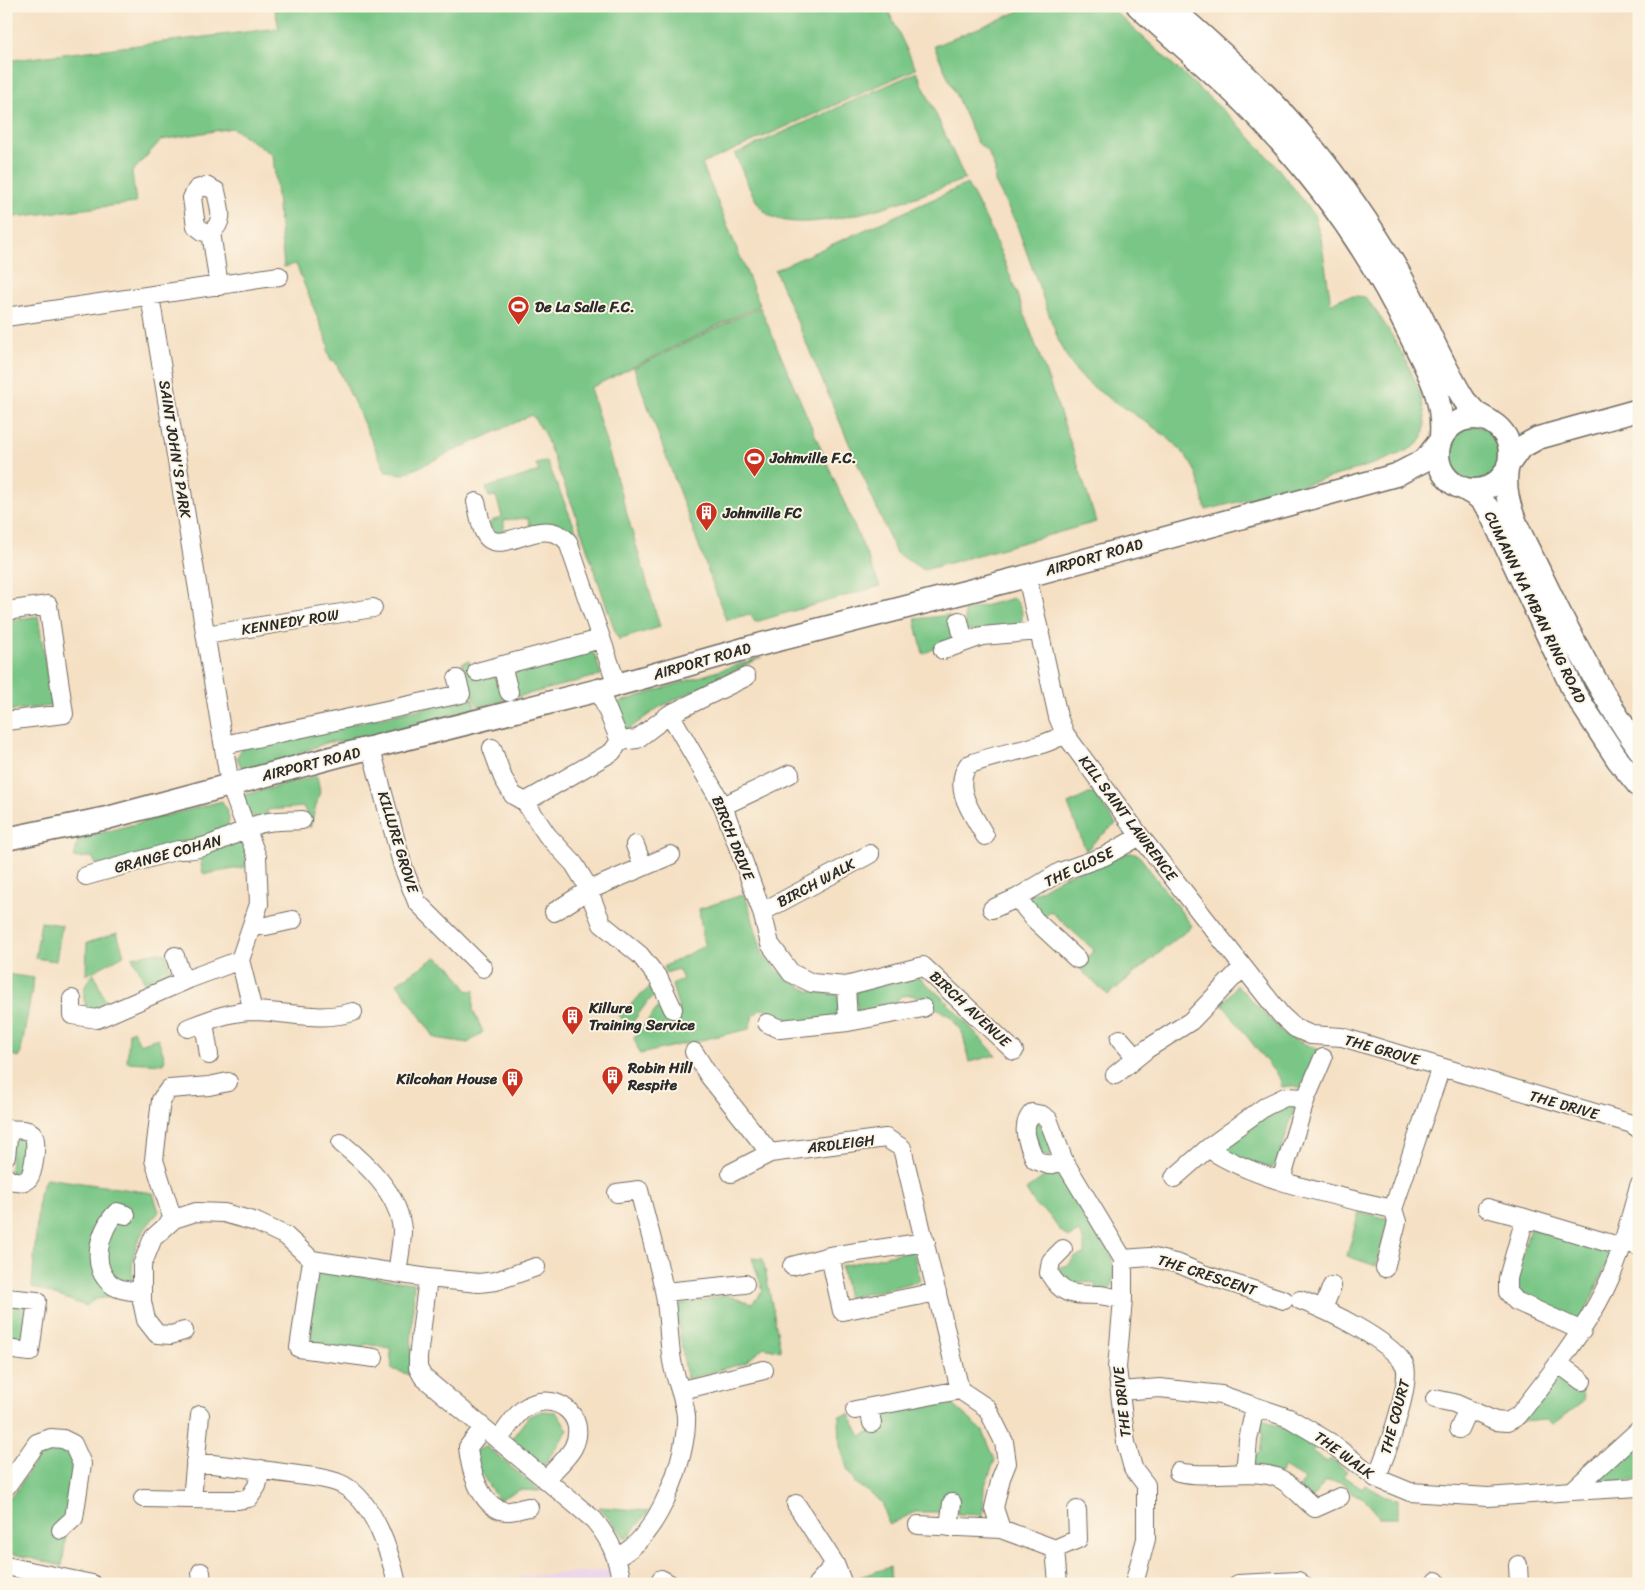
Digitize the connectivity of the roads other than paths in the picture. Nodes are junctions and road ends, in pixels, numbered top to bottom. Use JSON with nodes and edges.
{"nodes":[{"id":1,"x":1138,"y":6,"type":"edge"},
{"id":2,"x":1169,"y":6,"type":"edge"},
{"id":3,"x":211,"y":232,"type":"dead end"},
{"id":4,"x":279,"y":276,"type":"dead end"},
{"id":5,"x":219,"y":286,"type":"junction"},
{"id":6,"x":150,"y":296,"type":"junction"},
{"id":7,"x":6,"y":317,"type":"edge"},
{"id":8,"x":1639,"y":410,"type":"edge"},
{"id":9,"x":1491,"y":422,"type":"junction"},
{"id":10,"x":1551,"y":434,"type":"junction"},
{"id":11,"x":1440,"y":439,"type":"junction"},
{"id":12,"x":1508,"y":467,"type":"junction"},
{"id":13,"x":1396,"y":475,"type":"junction"},
{"id":14,"x":1457,"y":485,"type":"junction"},
{"id":15,"x":476,"y":502,"type":"dead end"},
{"id":16,"x":1027,"y":576,"type":"junction"},
{"id":17,"x":373,"y":608,"type":"dead end"},
{"id":18,"x":6,"y":611,"type":"edge"},
{"id":19,"x":959,"y":621,"type":"dead end"},
{"id":20,"x":1040,"y":631,"type":"junction"},
{"id":21,"x":206,"y":635,"type":"junction"},
{"id":22,"x":601,"y":639,"type":"junction"},
{"id":23,"x":964,"y":642,"type":"junction"},
{"id":24,"x":943,"y":650,"type":"dead end"},
{"id":25,"x":502,"y":665,"type":"junction"},
{"id":26,"x":477,"y":672,"type":"dead end"},
{"id":27,"x":746,"y":676,"type":"dead end"},
{"id":28,"x":456,"y":679,"type":"dead end"},
{"id":29,"x":608,"y":688,"type":"junction"},
{"id":30,"x":509,"y":692,"type":"dead end"},
{"id":31,"x":670,"y":714,"type":"junction"},
{"id":32,"x":6,"y":721,"type":"edge"},
{"id":33,"x":1066,"y":734,"type":"junction"},
{"id":34,"x":620,"y":741,"type":"junction"},
{"id":35,"x":224,"y":745,"type":"junction"},
{"id":36,"x":492,"y":748,"type":"dead end"},
{"id":37,"x":371,"y":749,"type":"junction"},
{"id":38,"x":1639,"y":749,"type":"edge"},
{"id":39,"x":790,"y":774,"type":"dead end"},
{"id":40,"x":230,"y":784,"type":"junction"},
{"id":41,"x":1639,"y":786,"type":"edge"},
{"id":42,"x":525,"y":802,"type":"junction"},
{"id":43,"x":723,"y":806,"type":"junction"},
{"id":44,"x":302,"y":820,"type":"dead end"},
{"id":45,"x":249,"y":830,"type":"junction"},
{"id":46,"x":986,"y":836,"type":"dead end"},
{"id":47,"x":1140,"y":836,"type":"junction"},
{"id":48,"x":6,"y":839,"type":"edge"},
{"id":49,"x":635,"y":845,"type":"dead end"},
{"id":50,"x":870,"y":854,"type":"dead end"},
{"id":51,"x":671,"y":855,"type":"dead end"},
{"id":52,"x":643,"y":867,"type":"junction"},
{"id":53,"x":86,"y":876,"type":"dead end"},
{"id":54,"x":588,"y":891,"type":"junction"},
{"id":55,"x":1017,"y":898,"type":"junction"},
{"id":56,"x":992,"y":909,"type":"dead end"},
{"id":57,"x":554,"y":912,"type":"dead end"},
{"id":58,"x":762,"y":912,"type":"junction"},
{"id":59,"x":293,"y":920,"type":"dead end"},
{"id":60,"x":253,"y":922,"type":"junction"},
{"id":61,"x":174,"y":956,"type":"dead end"},
{"id":62,"x":1077,"y":959,"type":"dead end"},
{"id":63,"x":240,"y":960,"type":"junction"},
{"id":64,"x":483,"y":968,"type":"dead end"},
{"id":65,"x":1242,"y":968,"type":"junction"},
{"id":66,"x":183,"y":981,"type":"junction"},
{"id":67,"x":846,"y":986,"type":"junction"},
{"id":68,"x":72,"y":999,"type":"dead end"},
{"id":69,"x":923,"y":1008,"type":"dead end"},
{"id":70,"x":673,"y":1009,"type":"dead end"},
{"id":71,"x":253,"y":1011,"type":"junction"},
{"id":72,"x":353,"y":1012,"type":"dead end"},
{"id":73,"x":848,"y":1022,"type":"junction"},
{"id":74,"x":767,"y":1023,"type":"dead end"},
{"id":75,"x":1295,"y":1028,"type":"joint"},
{"id":76,"x":1120,"y":1039,"type":"dead end"},
{"id":77,"x":1014,"y":1051,"type":"dead end"},
{"id":78,"x":694,"y":1052,"type":"dead end"},
{"id":79,"x":209,"y":1055,"type":"dead end"},
{"id":80,"x":1136,"y":1057,"type":"junction"},
{"id":81,"x":1323,"y":1058,"type":"dead end"},
{"id":82,"x":1442,"y":1067,"type":"junction"},
{"id":83,"x":1115,"y":1075,"type":"dead end"},
{"id":84,"x":228,"y":1082,"type":"dead end"},
{"id":85,"x":1489,"y":1083,"type":"joint"},
{"id":86,"x":1306,"y":1098,"type":"junction"},
{"id":87,"x":1639,"y":1128,"type":"edge"},
{"id":88,"x":8,"y":1129,"type":"edge"},
{"id":89,"x":341,"y":1142,"type":"dead end"},
{"id":90,"x":1208,"y":1148,"type":"junction"},
{"id":91,"x":770,"y":1153,"type":"junction"},
{"id":92,"x":6,"y":1156,"type":"edge"},
{"id":93,"x":1064,"y":1161,"type":"dead end"},
{"id":94,"x":731,"y":1173,"type":"dead end"},
{"id":95,"x":6,"y":1177,"type":"edge"},
{"id":96,"x":1174,"y":1178,"type":"dead end"},
{"id":97,"x":1281,"y":1180,"type":"junction"},
{"id":98,"x":1639,"y":1186,"type":"edge"},
{"id":99,"x":617,"y":1193,"type":"dead end"},
{"id":100,"x":1487,"y":1208,"type":"dead end"},
{"id":101,"x":1392,"y":1209,"type":"junction"},
{"id":102,"x":126,"y":1215,"type":"dead end"},
{"id":103,"x":1525,"y":1218,"type":"junction"},
{"id":104,"x":173,"y":1220,"type":"junction"},
{"id":105,"x":926,"y":1242,"type":"junction"},
{"id":106,"x":1628,"y":1245,"type":"edge"},
{"id":107,"x":1063,"y":1249,"type":"dead end"},
{"id":108,"x":830,"y":1256,"type":"junction"},
{"id":109,"x":1123,"y":1259,"type":"junction"},
{"id":110,"x":312,"y":1260,"type":"junction"},
{"id":111,"x":792,"y":1266,"type":"dead end"},
{"id":112,"x":536,"y":1267,"type":"dead end"},
{"id":113,"x":1385,"y":1268,"type":"dead end"},
{"id":114,"x":397,"y":1273,"type":"junction"},
{"id":115,"x":428,"y":1278,"type":"junction"},
{"id":116,"x":745,"y":1284,"type":"dead end"},
{"id":117,"x":1332,"y":1286,"type":"dead end"},
{"id":118,"x":142,"y":1292,"type":"junction"},
{"id":119,"x":665,"y":1292,"type":"junction"},
{"id":120,"x":937,"y":1292,"type":"junction"},
{"id":121,"x":6,"y":1298,"type":"edge"},
{"id":122,"x":1123,"y":1299,"type":"junction"},
{"id":123,"x":1292,"y":1300,"type":"joint"},
{"id":124,"x":1323,"y":1309,"type":"junction"},
{"id":125,"x":184,"y":1331,"type":"dead end"},
{"id":126,"x":1582,"y":1331,"type":"junction"},
{"id":127,"x":6,"y":1349,"type":"edge"},
{"id":128,"x":374,"y":1358,"type":"dead end"},
{"id":129,"x":1559,"y":1364,"type":"junction"},
{"id":130,"x":764,"y":1370,"type":"dead end"},
{"id":131,"x":1582,"y":1381,"type":"dead end"},
{"id":132,"x":682,"y":1390,"type":"junction"},
{"id":133,"x":960,"y":1390,"type":"junction"},
{"id":134,"x":1120,"y":1391,"type":"junction"},
{"id":135,"x":1435,"y":1398,"type":"dead end"},
{"id":136,"x":1255,"y":1407,"type":"junction"},
{"id":137,"x":1468,"y":1409,"type":"junction"},
{"id":138,"x":865,"y":1414,"type":"dead end"},
{"id":139,"x":200,"y":1415,"type":"dead end"},
{"id":140,"x":483,"y":1428,"type":"junction"},
{"id":141,"x":1459,"y":1428,"type":"dead end"},
{"id":142,"x":1639,"y":1430,"type":"edge"},
{"id":143,"x":498,"y":1440,"type":"junction"},
{"id":144,"x":195,"y":1462,"type":"junction"},
{"id":145,"x":261,"y":1469,"type":"junction"},
{"id":146,"x":1178,"y":1472,"type":"dead end"},
{"id":147,"x":1245,"y":1473,"type":"junction"},
{"id":148,"x":1376,"y":1478,"type":"junction"},
{"id":149,"x":545,"y":1480,"type":"junction"},
{"id":150,"x":1639,"y":1487,"type":"edge"},
{"id":151,"x":6,"y":1488,"type":"edge"},
{"id":152,"x":1572,"y":1491,"type":"junction"},
{"id":153,"x":1340,"y":1497,"type":"dead end"},
{"id":154,"x":143,"y":1498,"type":"dead end"},
{"id":155,"x":192,"y":1499,"type":"junction"},
{"id":156,"x":952,"y":1503,"type":"dead end"},
{"id":157,"x":796,"y":1504,"type":"dead end"},
{"id":158,"x":528,"y":1507,"type":"dead end"},
{"id":159,"x":1077,"y":1510,"type":"dead end"},
{"id":160,"x":918,"y":1525,"type":"dead end"},
{"id":161,"x":949,"y":1527,"type":"junction"},
{"id":162,"x":1001,"y":1529,"type":"junction"},
{"id":163,"x":62,"y":1530,"type":"dead end"},
{"id":164,"x":1055,"y":1549,"type":"junction"},
{"id":165,"x":617,"y":1557,"type":"junction"},
{"id":166,"x":835,"y":1564,"type":"junction"},
{"id":167,"x":1518,"y":1565,"type":"dead end"},
{"id":168,"x":6,"y":1566,"type":"edge"},
{"id":169,"x":87,"y":1583,"type":"edge"},
{"id":170,"x":397,"y":1584,"type":"edge"},
{"id":171,"x":622,"y":1584,"type":"edge"},
{"id":172,"x":816,"y":1584,"type":"edge"},
{"id":173,"x":843,"y":1584,"type":"edge"},
{"id":174,"x":1058,"y":1584,"type":"edge"},
{"id":175,"x":1134,"y":1584,"type":"edge"},
{"id":176,"x":1238,"y":1584,"type":"edge"},
{"id":177,"x":1302,"y":1584,"type":"edge"},
{"id":178,"x":1519,"y":1584,"type":"edge"}],
"edges":[{"from":1,"to":11,"type":"main road"},
{"from":2,"to":9,"type":"main road"},
{"from":3,"to":5,"type":"street"},
{"from":4,"to":5,"type":"street"},
{"from":5,"to":6,"type":"street"},
{"from":6,"to":7,"type":"street"},
{"from":6,"to":21,"type":"street","name":"SAINT JOHN'S PARK"},
{"from":8,"to":10,"type":"main road"},
{"from":9,"to":10,"type":"main road"},
{"from":9,"to":11,"type":"main road"},
{"from":9,"to":12,"type":"main road"},
{"from":10,"to":12,"type":"main road"},
{"from":11,"to":13,"type":"main road","name":"AIRPORT ROAD"},
{"from":11,"to":14,"type":"main road"},
{"from":12,"to":14,"type":"main road"},
{"from":12,"to":38,"type":"main road","name":"CUMANN NA MBAN RING ROAD"},
{"from":13,"to":14,"type":"main road","name":"AIRPORT ROAD"},
{"from":13,"to":16,"type":"main road","name":"AIRPORT ROAD"},
{"from":14,"to":41,"type":"main road","name":"CUMANN NA MBAN RING ROAD"},
{"from":15,"to":22,"type":"street"},
{"from":16,"to":20,"type":"street","name":"KILL SAINT LAWRENCE"},
{"from":16,"to":29,"type":"main road","name":"AIRPORT ROAD"},
{"from":17,"to":21,"type":"street","name":"KENNEDY ROW"},
{"from":18,"to":32,"type":"street"},
{"from":19,"to":23,"type":"street"},
{"from":20,"to":23,"type":"street"},
{"from":20,"to":33,"type":"street","name":"KILL SAINT LAWRENCE"},
{"from":21,"to":35,"type":"street","name":"SAINT JOHN'S PARK"},
{"from":22,"to":25,"type":"street"},
{"from":22,"to":29,"type":"street"},
{"from":23,"to":24,"type":"street"},
{"from":25,"to":26,"type":"street"},
{"from":25,"to":30,"type":"street"},
{"from":27,"to":31,"type":"street"},
{"from":28,"to":35,"type":"street"},
{"from":29,"to":34,"type":"street"},
{"from":29,"to":37,"type":"main road","name":"AIRPORT ROAD"},
{"from":31,"to":34,"type":"street"},
{"from":31,"to":43,"type":"street","name":"BIRCH DRIVE"},
{"from":33,"to":46,"type":"street"},
{"from":33,"to":47,"type":"street","name":"KILL SAINT LAWRENCE"},
{"from":34,"to":42,"type":"street"},
{"from":35,"to":40,"type":"street","name":"SAINT JOHN'S PARK"},
{"from":36,"to":42,"type":"street"},
{"from":37,"to":40,"type":"main road","name":"AIRPORT ROAD"},
{"from":37,"to":64,"type":"street","name":"KILLURE GROVE"},
{"from":39,"to":43,"type":"street"},
{"from":40,"to":45,"type":"street"},
{"from":40,"to":48,"type":"main road","name":"AIRPORT ROAD"},
{"from":42,"to":54,"type":"street"},
{"from":43,"to":58,"type":"street","name":"BIRCH DRIVE"},
{"from":44,"to":45,"type":"street","name":"GRANGE COHAN"},
{"from":45,"to":53,"type":"street","name":"GRANGE COHAN"},
{"from":45,"to":60,"type":"street"},
{"from":47,"to":55,"type":"street","name":"THE CLOSE"},
{"from":47,"to":65,"type":"street","name":"KILL SAINT LAWRENCE"},
{"from":49,"to":52,"type":"street"},
{"from":50,"to":58,"type":"street","name":"BIRCH WALK"},
{"from":51,"to":52,"type":"street"},
{"from":52,"to":54,"type":"street"},
{"from":54,"to":57,"type":"street"},
{"from":54,"to":70,"type":"street"},
{"from":55,"to":56,"type":"street","name":"THE CLOSE"},
{"from":55,"to":62,"type":"street"},
{"from":58,"to":67,"type":"street","name":"BIRCH AVENUE"},
{"from":59,"to":60,"type":"street"},
{"from":60,"to":63,"type":"street"},
{"from":61,"to":66,"type":"street"},
{"from":63,"to":66,"type":"street"},
{"from":63,"to":71,"type":"street"},
{"from":65,"to":75,"type":"street","name":"KILL SAINT LAWRENCE"},
{"from":65,"to":80,"type":"street"},
{"from":66,"to":68,"type":"street"},
{"from":67,"to":73,"type":"street"},
{"from":67,"to":77,"type":"street","name":"BIRCH AVENUE"},
{"from":69,"to":73,"type":"street"},
{"from":71,"to":72,"type":"street"},
{"from":71,"to":79,"type":"street"},
{"from":73,"to":74,"type":"street"},
{"from":75,"to":82,"type":"street","name":"THE GROVE"},
{"from":76,"to":80,"type":"street"},
{"from":78,"to":91,"type":"street"},
{"from":80,"to":83,"type":"street"},
{"from":81,"to":86,"type":"street","name":"THE GROVE"},
{"from":82,"to":85,"type":"street","name":"THE GROVE"},
{"from":82,"to":101,"type":"street"},
{"from":84,"to":104,"type":"street"},
{"from":85,"to":87,"type":"street","name":"THE DRIVE"},
{"from":86,"to":90,"type":"street"},
{"from":86,"to":97,"type":"street","name":"THE GROVE"},
{"from":88,"to":92,"type":"street"},
{"from":88,"to":95,"type":"street"},
{"from":89,"to":114,"type":"street"},
{"from":90,"to":96,"type":"street"},
{"from":90,"to":97,"type":"street"},
{"from":91,"to":94,"type":"street","name":"ARDLEIGH"},
{"from":91,"to":105,"type":"street","name":"ARDLEIGH"},
{"from":93,"to":109,"type":"street"},
{"from":97,"to":101,"type":"street"},
{"from":98,"to":106,"type":"street"},
{"from":99,"to":119,"type":"street"},
{"from":100,"to":103,"type":"street"},
{"from":101,"to":113,"type":"street"},
{"from":102,"to":118,"type":"street"},
{"from":103,"to":106,"type":"street"},
{"from":103,"to":126,"type":"street"},
{"from":104,"to":110,"type":"street"},
{"from":104,"to":118,"type":"street"},
{"from":105,"to":108,"type":"street"},
{"from":105,"to":120,"type":"street","name":"ARDLEIGH"},
{"from":106,"to":126,"type":"street"},
{"from":107,"to":122,"type":"street"},
{"from":108,"to":111,"type":"street"},
{"from":108,"to":120,"type":"street"},
{"from":109,"to":122,"type":"street","name":"THE DRIVE"},
{"from":109,"to":123,"type":"street","name":"THE CRESCENT"},
{"from":110,"to":114,"type":"street"},
{"from":110,"to":128,"type":"street"},
{"from":112,"to":115,"type":"street"},
{"from":114,"to":115,"type":"street"},
{"from":115,"to":140,"type":"street"},
{"from":116,"to":119,"type":"street"},
{"from":117,"to":124,"type":"street"},
{"from":118,"to":125,"type":"street"},
{"from":119,"to":132,"type":"street"},
{"from":120,"to":133,"type":"street","name":"ARDLEIGH"},
{"from":121,"to":127,"type":"street"},
{"from":122,"to":134,"type":"street","name":"THE DRIVE"},
{"from":123,"to":124,"type":"street","name":"THE COURT"},
{"from":124,"to":148,"type":"street","name":"THE COURT"},
{"from":126,"to":129,"type":"street"},
{"from":129,"to":131,"type":"street"},
{"from":129,"to":137,"type":"street"},
{"from":130,"to":132,"type":"street"},
{"from":132,"to":165,"type":"street"},
{"from":133,"to":138,"type":"street"},
{"from":133,"to":162,"type":"street"},
{"from":134,"to":136,"type":"street","name":"THE WALK"},
{"from":134,"to":175,"type":"street","name":"THE DRIVE"},
{"from":135,"to":137,"type":"street"},
{"from":136,"to":147,"type":"street"},
{"from":136,"to":148,"type":"street","name":"THE WALK"},
{"from":137,"to":141,"type":"street"},
{"from":139,"to":144,"type":"street"},
{"from":140,"to":143,"type":"street"},
{"from":140,"to":158,"type":"street"},
{"from":142,"to":152,"type":"street"},
{"from":143,"to":149,"type":"street"},
{"from":143,"to":149,"type":"street"},
{"from":144,"to":145,"type":"street"},
{"from":144,"to":155,"type":"street"},
{"from":145,"to":155,"type":"street"},
{"from":145,"to":170,"type":"street"},
{"from":146,"to":147,"type":"street"},
{"from":147,"to":153,"type":"street"},
{"from":148,"to":152,"type":"street","name":"THE WALK"},
{"from":149,"to":165,"type":"street"},
{"from":150,"to":152,"type":"street","name":"THE WALK"},
{"from":151,"to":163,"type":"street"},
{"from":154,"to":155,"type":"street"},
{"from":156,"to":161,"type":"street"},
{"from":157,"to":166,"type":"street"},
{"from":159,"to":164,"type":"street"},
{"from":160,"to":161,"type":"street"},
{"from":161,"to":162,"type":"street"},
{"from":162,"to":164,"type":"street"},
{"from":164,"to":174,"type":"street"},
{"from":165,"to":171,"type":"street"},
{"from":166,"to":172,"type":"street"},
{"from":166,"to":173,"type":"street"},
{"from":167,"to":178,"type":"street"},
{"from":168,"to":169,"type":"street"},
{"from":176,"to":177,"type":"street"}]}
